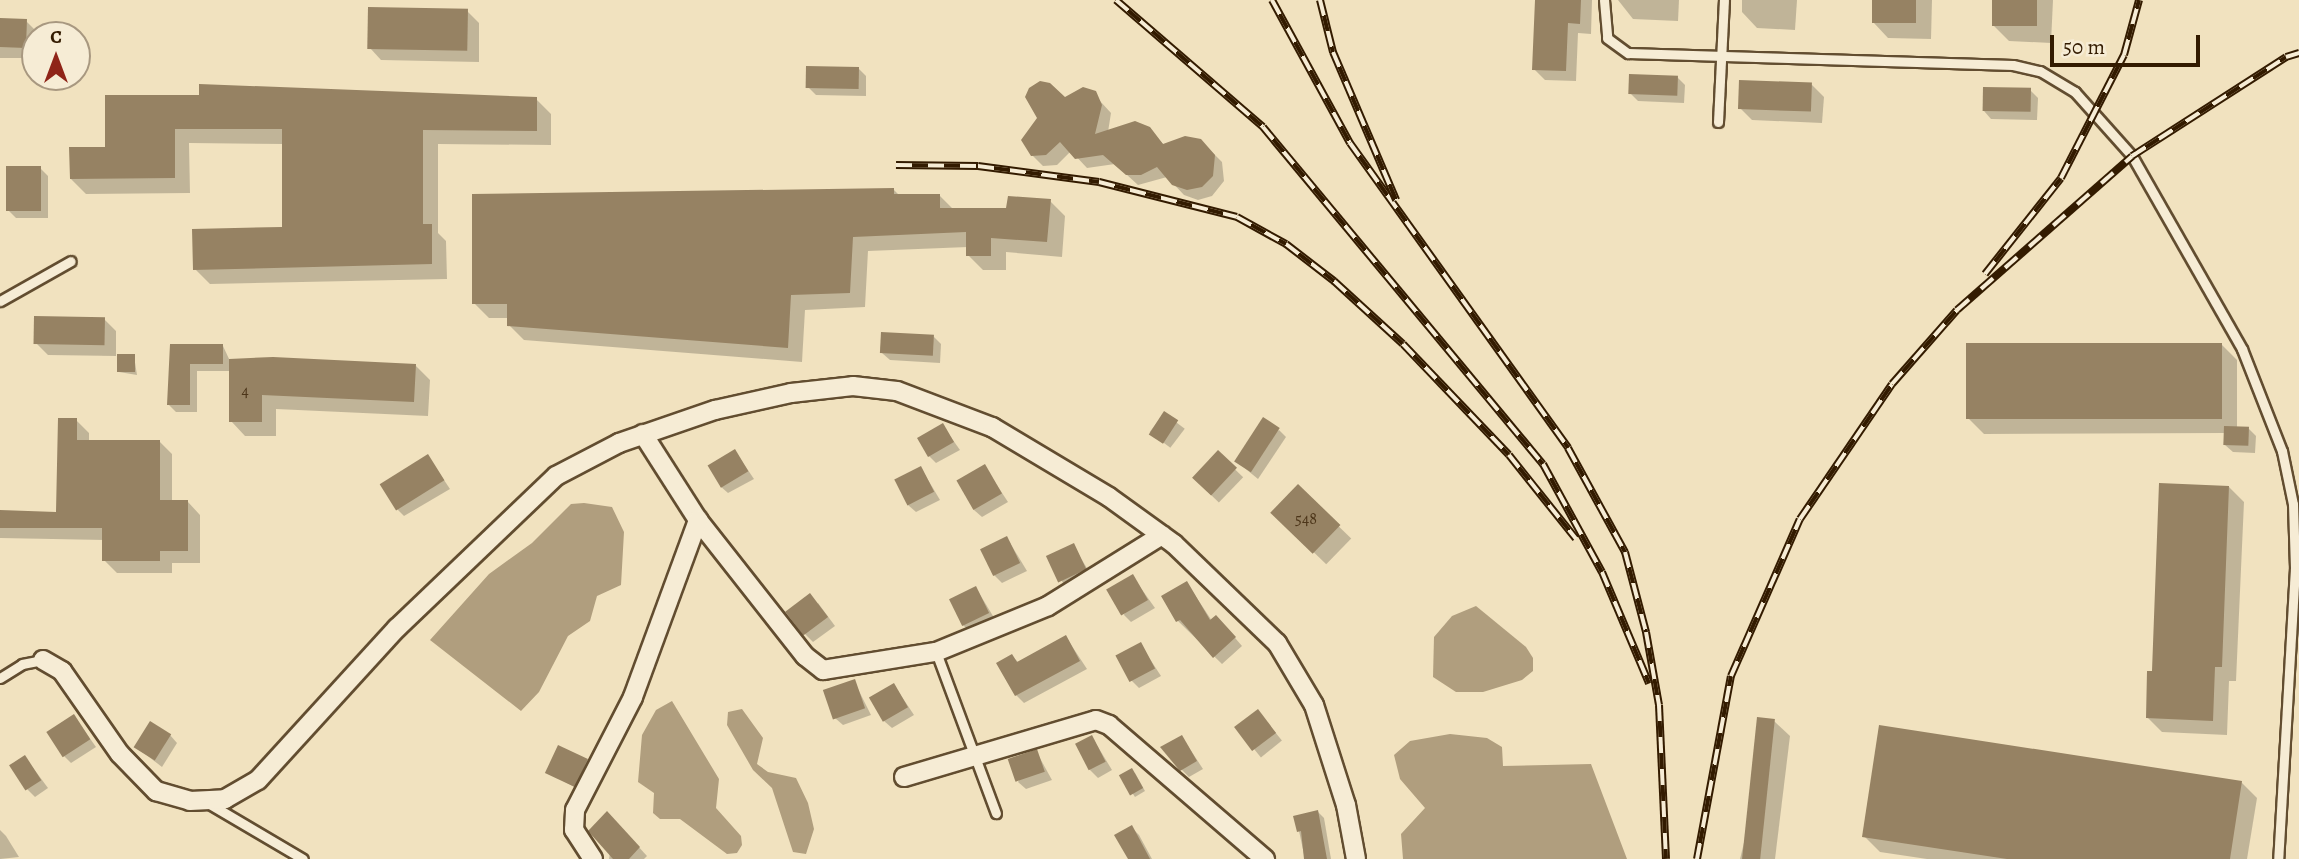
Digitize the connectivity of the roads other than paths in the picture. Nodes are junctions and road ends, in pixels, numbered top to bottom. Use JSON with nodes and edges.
{"nodes":[{"id":1,"x":1604,"y":0,"type":"edge"},
{"id":2,"x":1724,"y":0,"type":"edge"},
{"id":3,"x":1721,"y":55,"type":"junction"},
{"id":4,"x":1718,"y":122,"type":"dead end"},
{"id":5,"x":71,"y":261,"type":"dead end"},
{"id":6,"x":0,"y":301,"type":"edge"},
{"id":7,"x":643,"y":434,"type":"junction"},
{"id":8,"x":698,"y":520,"type":"junction"},
{"id":9,"x":1161,"y":535,"type":"junction"},
{"id":10,"x":936,"y":652,"type":"junction"},
{"id":11,"x":43,"y":660,"type":"joint"},
{"id":12,"x":0,"y":678,"type":"edge"},
{"id":13,"x":975,"y":756,"type":"junction"},
{"id":14,"x":904,"y":777,"type":"dead end"},
{"id":15,"x":207,"y":802,"type":"junction"},
{"id":16,"x":996,"y":813,"type":"dead end"},
{"id":17,"x":303,"y":859,"type":"edge"},
{"id":18,"x":593,"y":859,"type":"edge"},
{"id":19,"x":1265,"y":859,"type":"edge"},
{"id":20,"x":1356,"y":859,"type":"edge"},
{"id":21,"x":2277,"y":859,"type":"edge"}],
"edges":[{"from":1,"to":3,"type":"lane"},
{"from":2,"to":3,"type":"lane"},
{"from":3,"to":4,"type":"lane"},
{"from":3,"to":21,"type":"lane"},
{"from":5,"to":6,"type":"lane"},
{"from":7,"to":8,"type":"street"},
{"from":7,"to":9,"type":"street"},
{"from":7,"to":15,"type":"street"},
{"from":8,"to":10,"type":"street"},
{"from":8,"to":18,"type":"street"},
{"from":9,"to":10,"type":"street"},
{"from":9,"to":20,"type":"street"},
{"from":10,"to":13,"type":"lane"},
{"from":11,"to":12,"type":"lane"},
{"from":11,"to":15,"type":"street"},
{"from":13,"to":14,"type":"street"},
{"from":13,"to":16,"type":"lane"},
{"from":13,"to":19,"type":"street"},
{"from":15,"to":17,"type":"lane"}]}
